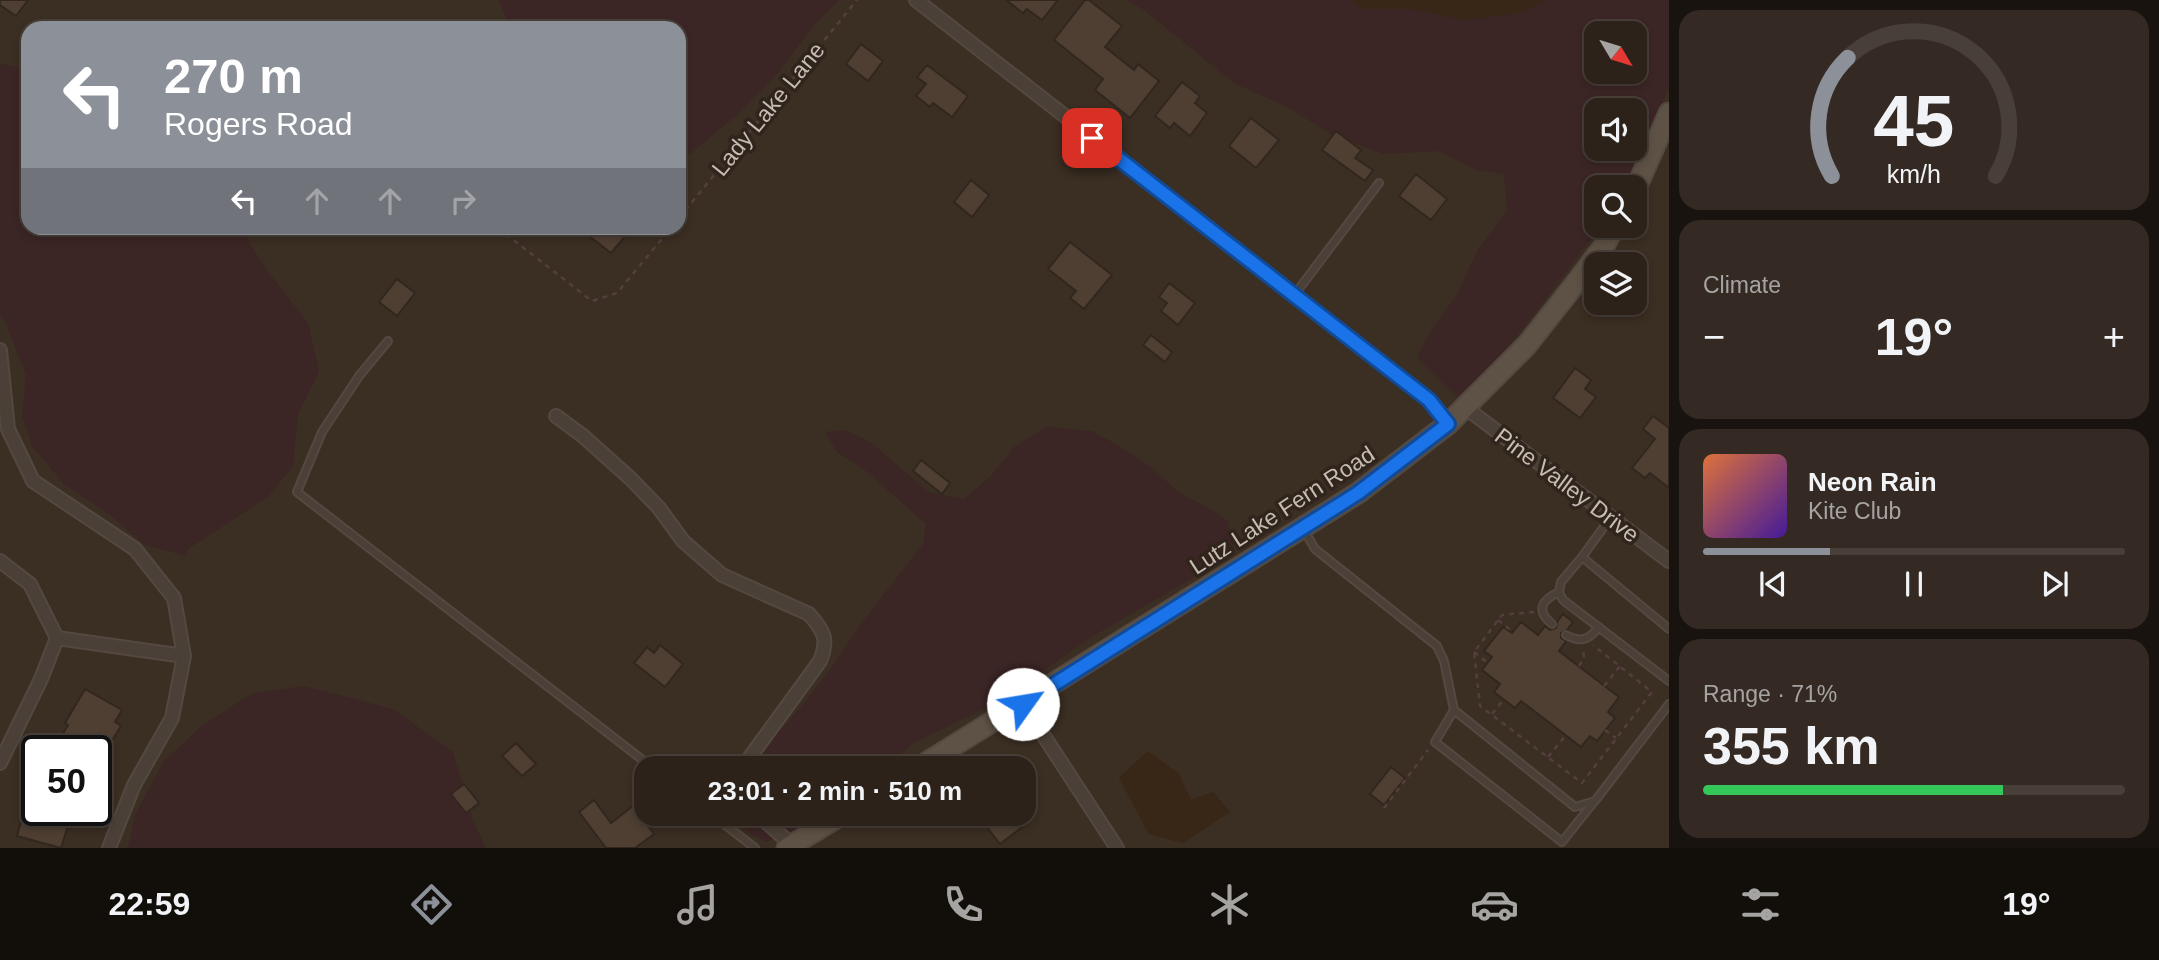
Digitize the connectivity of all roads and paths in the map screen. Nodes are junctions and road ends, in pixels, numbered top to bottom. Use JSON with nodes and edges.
{"nodes":[{"id":1,"x":857,"y":0,"type":"edge"},
{"id":2,"x":916,"y":0,"type":"edge"},
{"id":3,"x":1669,"y":113,"type":"edge"},
{"id":4,"x":1642,"y":175,"type":"edge"},
{"id":5,"x":1379,"y":183,"type":"dead end"},
{"id":6,"x":686,"y":209,"type":"edge"},
{"id":7,"x":507,"y":235,"type":"edge"},
{"id":8,"x":665,"y":235,"type":"edge"},
{"id":9,"x":1607,"y":238,"type":"edge"},
{"id":10,"x":1293,"y":296,"type":"junction"},
{"id":11,"x":388,"y":341,"type":"dead end"},
{"id":12,"x":0,"y":350,"type":"edge"},
{"id":13,"x":1466,"y":408,"type":"junction"},
{"id":14,"x":556,"y":416,"type":"dead end"},
{"id":15,"x":1448,"y":424,"type":"junction"},
{"id":16,"x":1611,"y":517,"type":"junction"},
{"id":17,"x":1303,"y":528,"type":"junction"},
{"id":18,"x":1581,"y":557,"type":"junction"},
{"id":19,"x":0,"y":561,"type":"edge"},
{"id":20,"x":1669,"y":561,"type":"edge"},
{"id":21,"x":1559,"y":592,"type":"junction"},
{"id":22,"x":1534,"y":612,"type":"dead end"},
{"id":23,"x":1498,"y":620,"type":"junction"},
{"id":24,"x":1552,"y":624,"type":"dead end"},
{"id":25,"x":1599,"y":627,"type":"junction"},
{"id":26,"x":1669,"y":629,"type":"edge"},
{"id":27,"x":1513,"y":632,"type":"dead end"},
{"id":28,"x":1566,"y":635,"type":"dead end"},
{"id":29,"x":57,"y":638,"type":"junction"},
{"id":30,"x":1474,"y":652,"type":"junction"},
{"id":31,"x":184,"y":656,"type":"junction"},
{"id":32,"x":1488,"y":663,"type":"dead end"},
{"id":33,"x":1579,"y":666,"type":"dead end"},
{"id":34,"x":1620,"y":666,"type":"junction"},
{"id":35,"x":1669,"y":681,"type":"edge"},
{"id":36,"x":1604,"y":685,"type":"dead end"},
{"id":37,"x":1504,"y":699,"type":"dead end"},
{"id":38,"x":1023,"y":704,"type":"junction"},
{"id":39,"x":1669,"y":704,"type":"edge"},
{"id":40,"x":1454,"y":710,"type":"junction"},
{"id":41,"x":1492,"y":714,"type":"junction"},
{"id":42,"x":1605,"y":730,"type":"dead end"},
{"id":43,"x":1566,"y":735,"type":"dead end"},
{"id":44,"x":1616,"y":738,"type":"junction"},
{"id":45,"x":1435,"y":742,"type":"junction"},
{"id":46,"x":638,"y":756,"type":"edge"},
{"id":47,"x":751,"y":756,"type":"edge"},
{"id":48,"x":938,"y":756,"type":"edge"},
{"id":49,"x":1548,"y":758,"type":"junction"},
{"id":50,"x":0,"y":763,"type":"edge"},
{"id":51,"x":1595,"y":801,"type":"junction"},
{"id":52,"x":1384,"y":808,"type":"dead end"},
{"id":53,"x":727,"y":826,"type":"edge"},
{"id":54,"x":769,"y":826,"type":"edge"},
{"id":55,"x":824,"y":826,"type":"edge"},
{"id":56,"x":790,"y":846,"type":"edge"},
{"id":57,"x":109,"y":848,"type":"edge"},
{"id":58,"x":755,"y":848,"type":"edge"},
{"id":59,"x":1117,"y":848,"type":"edge"}],
"edges":[{"from":1,"to":6,"type":"path","name":"Lady Lake Lane"},
{"from":2,"to":10,"type":"street"},
{"from":3,"to":4,"type":"main road"},
{"from":5,"to":10,"type":"lane"},
{"from":7,"to":8,"type":"path"},
{"from":9,"to":13,"type":"main road","name":"Lutz Lake Fern Road"},
{"from":10,"to":15,"type":"street"},
{"from":11,"to":46,"type":"lane"},
{"from":12,"to":31,"type":"street"},
{"from":13,"to":15,"type":"main road","name":"Lutz Lake Fern Road"},
{"from":13,"to":16,"type":"street","name":"Pine Valley Drive"},
{"from":14,"to":47,"type":"street"},
{"from":15,"to":17,"type":"main road","name":"Lutz Lake Fern Road"},
{"from":16,"to":18,"type":"lane"},
{"from":16,"to":20,"type":"street","name":"Pine Valley Drive"},
{"from":17,"to":38,"type":"main road","name":"Lutz Lake Fern Road"},
{"from":17,"to":40,"type":"lane"},
{"from":18,"to":21,"type":"lane"},
{"from":18,"to":26,"type":"lane"},
{"from":19,"to":29,"type":"street"},
{"from":21,"to":24,"type":"lane"},
{"from":21,"to":25,"type":"lane"},
{"from":22,"to":23,"type":"path"},
{"from":23,"to":27,"type":"path"},
{"from":23,"to":30,"type":"path"},
{"from":25,"to":28,"type":"lane"},
{"from":25,"to":35,"type":"lane"},
{"from":29,"to":31,"type":"street"},
{"from":29,"to":50,"type":"street"},
{"from":30,"to":32,"type":"path"},
{"from":30,"to":41,"type":"path"},
{"from":31,"to":57,"type":"street"},
{"from":33,"to":34,"type":"path"},
{"from":34,"to":36,"type":"path"},
{"from":34,"to":44,"type":"path"},
{"from":37,"to":41,"type":"path"},
{"from":38,"to":48,"type":"main road","name":"Lutz Lake Fern Road"},
{"from":38,"to":59,"type":"street"},
{"from":39,"to":51,"type":"lane"},
{"from":40,"to":45,"type":"lane"},
{"from":40,"to":51,"type":"lane"},
{"from":41,"to":49,"type":"path"},
{"from":42,"to":44,"type":"path"},
{"from":43,"to":49,"type":"path"},
{"from":44,"to":49,"type":"path"},
{"from":45,"to":51,"type":"lane"},
{"from":45,"to":52,"type":"path"},
{"from":53,"to":58,"type":"lane"},
{"from":54,"to":56,"type":"street"},
{"from":55,"to":56,"type":"main road"}]}
